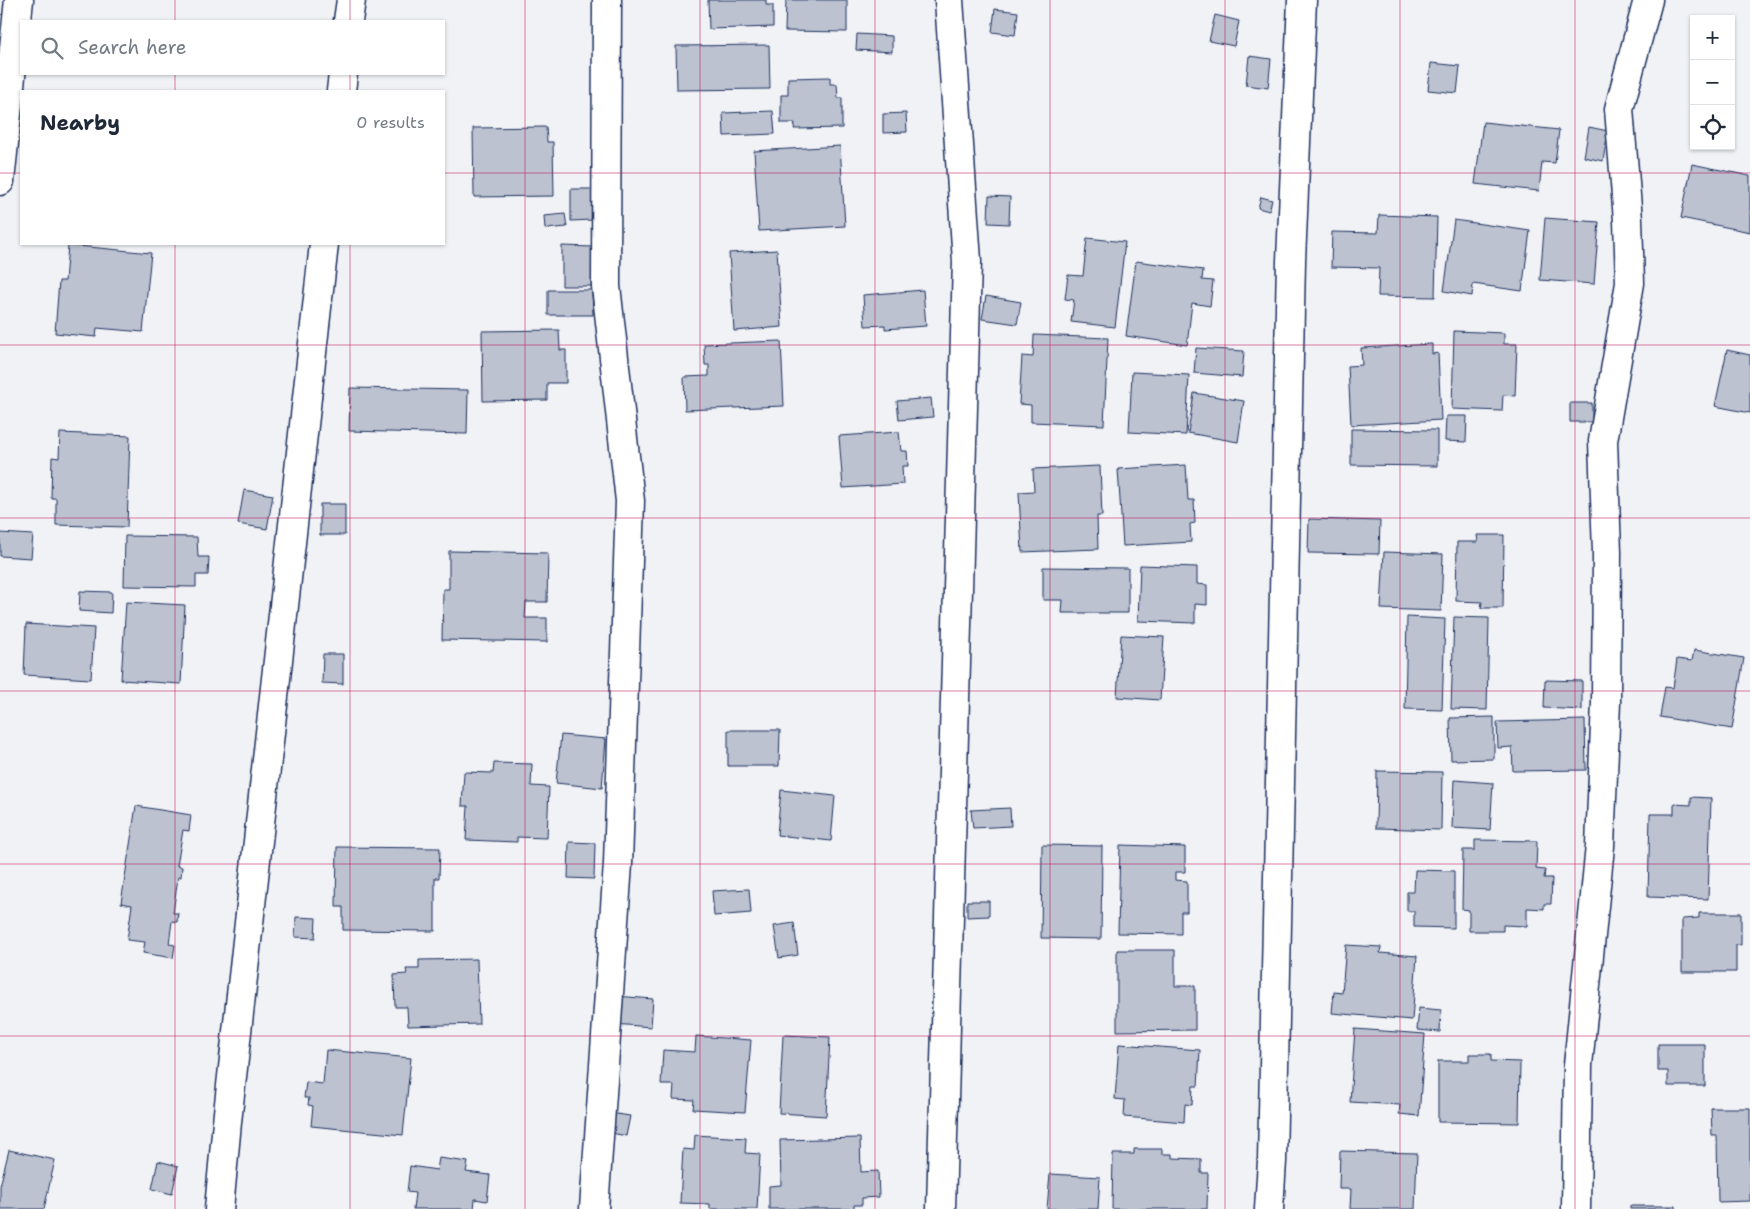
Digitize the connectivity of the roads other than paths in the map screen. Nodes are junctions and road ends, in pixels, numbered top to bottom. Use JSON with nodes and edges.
{"nodes":[{"id":1,"x":19,"y":0,"type":"edge"},
{"id":2,"x":351,"y":0,"type":"edge"},
{"id":3,"x":607,"y":0,"type":"edge"},
{"id":4,"x":949,"y":0,"type":"edge"},
{"id":5,"x":1302,"y":0,"type":"edge"},
{"id":6,"x":1648,"y":0,"type":"edge"},
{"id":7,"x":348,"y":20,"type":"edge"},
{"id":8,"x":343,"y":75,"type":"edge"},
{"id":9,"x":341,"y":90,"type":"edge"},
{"id":10,"x":0,"y":181,"type":"edge"},
{"id":11,"x":324,"y":245,"type":"edge"},
{"id":12,"x":219,"y":1209,"type":"edge"},
{"id":13,"x":594,"y":1209,"type":"edge"},
{"id":14,"x":941,"y":1209,"type":"edge"},
{"id":15,"x":1269,"y":1209,"type":"edge"},
{"id":16,"x":1576,"y":1209,"type":"edge"}],
"edges":[{"from":1,"to":10,"type":"street"},
{"from":2,"to":7,"type":"street"},
{"from":3,"to":13,"type":"street"},
{"from":4,"to":14,"type":"street"},
{"from":5,"to":15,"type":"street"},
{"from":6,"to":16,"type":"street"},
{"from":8,"to":9,"type":"street"},
{"from":11,"to":12,"type":"street"}]}
